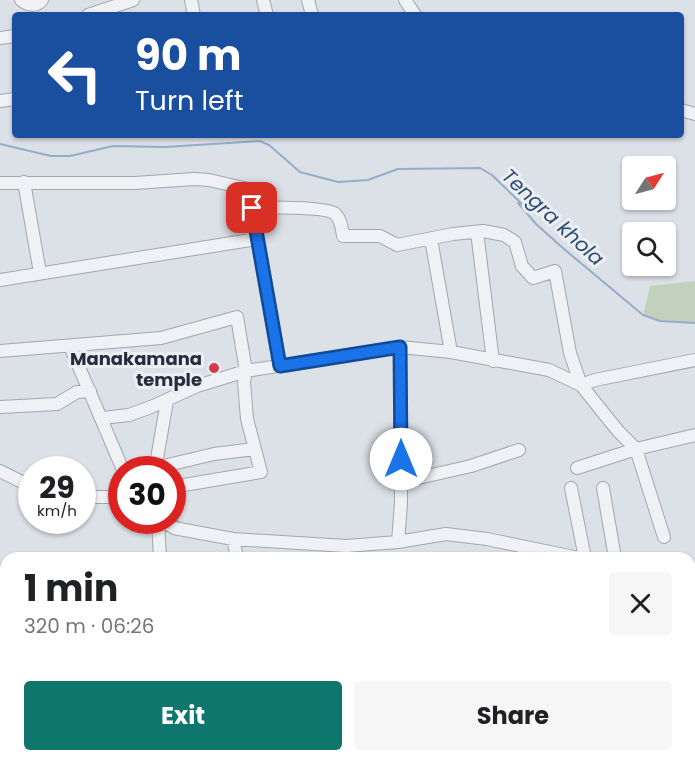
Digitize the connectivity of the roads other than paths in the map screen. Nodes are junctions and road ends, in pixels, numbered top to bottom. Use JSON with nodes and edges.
{"nodes":[{"id":1,"x":21,"y":0,"type":"edge"},
{"id":2,"x":42,"y":0,"type":"edge"},
{"id":3,"x":129,"y":6,"type":"edge"},
{"id":4,"x":102,"y":12,"type":"edge"},
{"id":5,"x":24,"y":182,"type":"junction"},
{"id":6,"x":0,"y":183,"type":"edge"},
{"id":7,"x":252,"y":208,"type":"junction"},
{"id":8,"x":477,"y":232,"type":"junction"},
{"id":9,"x":257,"y":239,"type":"junction"},
{"id":10,"x":431,"y":239,"type":"junction"},
{"id":11,"x":40,"y":273,"type":"junction"},
{"id":12,"x":0,"y":280,"type":"edge"},
{"id":13,"x":70,"y":346,"type":"junction"},
{"id":14,"x":400,"y":347,"type":"junction"},
{"id":15,"x":0,"y":351,"type":"edge"},
{"id":16,"x":451,"y":352,"type":"junction"},
{"id":17,"x":695,"y":360,"type":"edge"},
{"id":18,"x":493,"y":361,"type":"junction"},
{"id":19,"x":280,"y":366,"type":"junction"},
{"id":20,"x":246,"y":371,"type":"junction"},
{"id":21,"x":581,"y":385,"type":"junction"},
{"id":22,"x":90,"y":391,"type":"junction"},
{"id":23,"x":167,"y":401,"type":"junction"},
{"id":24,"x":0,"y":407,"type":"edge"},
{"id":25,"x":102,"y":418,"type":"junction"},
{"id":26,"x":695,"y":435,"type":"edge"},
{"id":27,"x":254,"y":449,"type":"junction"},
{"id":28,"x":636,"y":449,"type":"junction"},
{"id":29,"x":519,"y":450,"type":"dead end"},
{"id":30,"x":117,"y":456,"type":"edge"},
{"id":31,"x":157,"y":456,"type":"edge"},
{"id":32,"x":186,"y":461,"type":"edge"},
{"id":33,"x":577,"y":468,"type":"dead end"},
{"id":34,"x":0,"y":471,"type":"edge"},
{"id":35,"x":18,"y":480,"type":"edge"},
{"id":36,"x":401,"y":482,"type":"junction"},
{"id":37,"x":186,"y":485,"type":"edge"},
{"id":38,"x":572,"y":488,"type":"dead end"},
{"id":39,"x":603,"y":488,"type":"dead end"},
{"id":40,"x":186,"y":530,"type":"edge"},
{"id":41,"x":160,"y":534,"type":"edge"},
{"id":42,"x":664,"y":537,"type":"dead end"},
{"id":43,"x":233,"y":539,"type":"junction"},
{"id":44,"x":398,"y":542,"type":"junction"},
{"id":45,"x":160,"y":552,"type":"edge"},
{"id":46,"x":236,"y":552,"type":"edge"},
{"id":47,"x":550,"y":552,"type":"edge"},
{"id":48,"x":584,"y":552,"type":"edge"},
{"id":49,"x":614,"y":552,"type":"edge"}],
"edges":[{"from":1,"to":2,"type":"street"},
{"from":3,"to":4,"type":"street"},
{"from":5,"to":6,"type":"street"},
{"from":5,"to":7,"type":"street"},
{"from":5,"to":11,"type":"street"},
{"from":7,"to":9,"type":"street"},
{"from":7,"to":10,"type":"street"},
{"from":8,"to":10,"type":"street"},
{"from":8,"to":18,"type":"street"},
{"from":8,"to":21,"type":"street"},
{"from":9,"to":11,"type":"street"},
{"from":9,"to":19,"type":"street"},
{"from":10,"to":16,"type":"street"},
{"from":11,"to":12,"type":"street"},
{"from":13,"to":15,"type":"street"},
{"from":13,"to":20,"type":"street"},
{"from":13,"to":22,"type":"street"},
{"from":14,"to":16,"type":"street"},
{"from":14,"to":19,"type":"street"},
{"from":14,"to":36,"type":"street"},
{"from":16,"to":18,"type":"street"},
{"from":17,"to":21,"type":"street"},
{"from":18,"to":21,"type":"street"},
{"from":19,"to":20,"type":"street"},
{"from":20,"to":23,"type":"street"},
{"from":20,"to":27,"type":"street"},
{"from":21,"to":28,"type":"street"},
{"from":22,"to":24,"type":"street"},
{"from":22,"to":25,"type":"street"},
{"from":23,"to":25,"type":"street"},
{"from":23,"to":31,"type":"street"},
{"from":25,"to":30,"type":"street"},
{"from":26,"to":28,"type":"street"},
{"from":27,"to":32,"type":"street"},
{"from":27,"to":37,"type":"street"},
{"from":28,"to":33,"type":"street"},
{"from":28,"to":42,"type":"street"},
{"from":29,"to":36,"type":"street"},
{"from":34,"to":35,"type":"street"},
{"from":36,"to":44,"type":"street"},
{"from":38,"to":48,"type":"street"},
{"from":39,"to":49,"type":"street"},
{"from":40,"to":43,"type":"street"},
{"from":41,"to":45,"type":"street"},
{"from":43,"to":44,"type":"street"},
{"from":43,"to":46,"type":"street"},
{"from":44,"to":47,"type":"street"}]}
